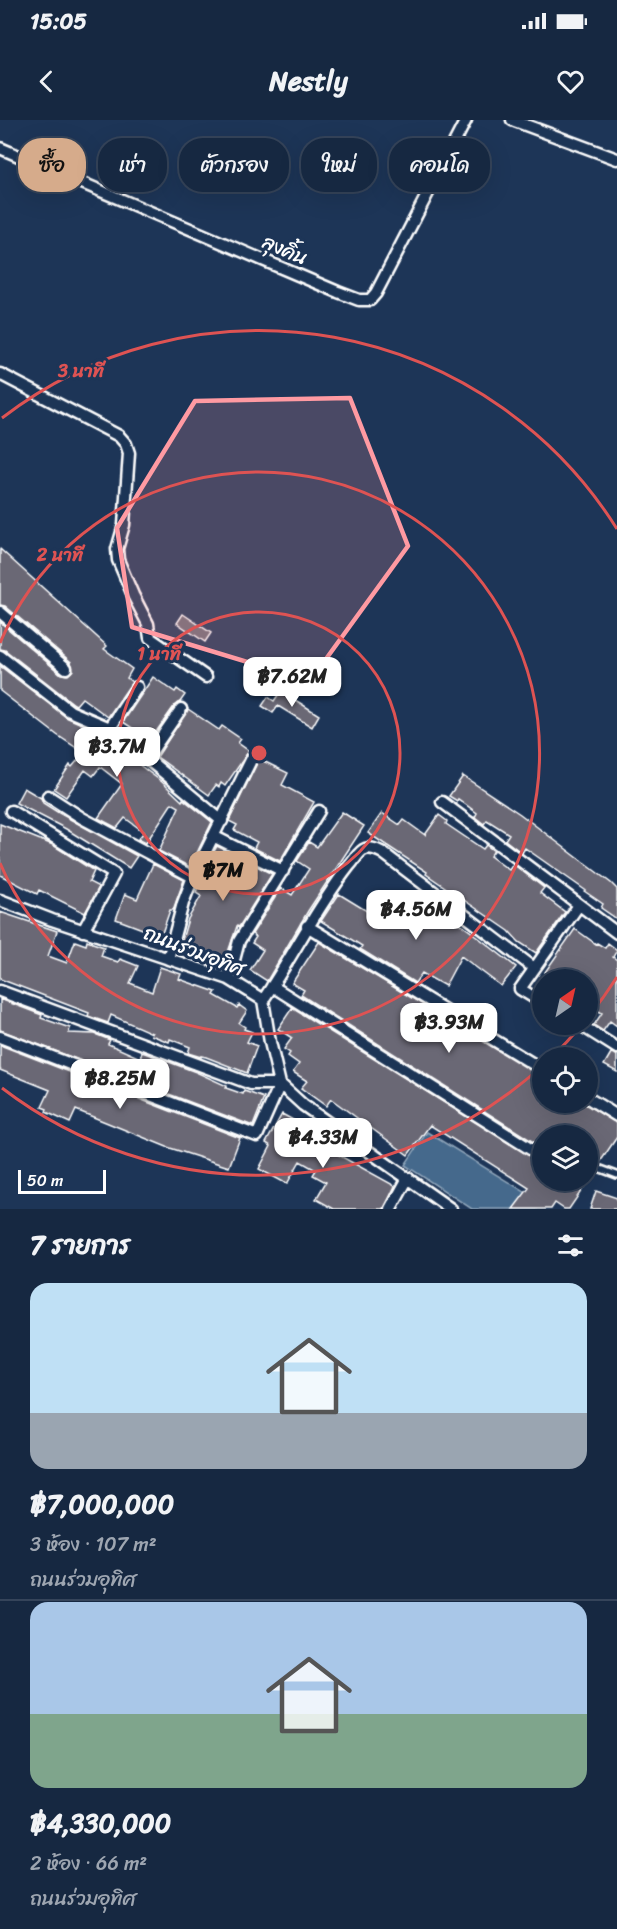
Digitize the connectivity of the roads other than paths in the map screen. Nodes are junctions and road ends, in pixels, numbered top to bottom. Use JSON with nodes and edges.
{"nodes":[{"id":1,"x":466,"y":120,"type":"edge"},
{"id":2,"x":512,"y":120,"type":"edge"},
{"id":3,"x":0,"y":148,"type":"edge"},
{"id":4,"x":617,"y":159,"type":"edge"},
{"id":5,"x":0,"y":374,"type":"edge"},
{"id":6,"x":0,"y":612,"type":"edge"},
{"id":7,"x":0,"y":656,"type":"edge"},
{"id":8,"x":66,"y":668,"type":"dead end"},
{"id":9,"x":206,"y":677,"type":"dead end"},
{"id":10,"x":137,"y":687,"type":"dead end"},
{"id":11,"x":181,"y":709,"type":"dead end"},
{"id":12,"x":110,"y":728,"type":"junction"},
{"id":13,"x":147,"y":758,"type":"junction"},
{"id":14,"x":252,"y":758,"type":"dead end"},
{"id":15,"x":48,"y":796,"type":"dead end"},
{"id":16,"x":442,"y":802,"type":"dead end"},
{"id":17,"x":11,"y":811,"type":"dead end"},
{"id":18,"x":319,"y":812,"type":"dead end"},
{"id":19,"x":222,"y":821,"type":"junction"},
{"id":20,"x":213,"y":836,"type":"junction"},
{"id":21,"x":283,"y":871,"type":"junction"},
{"id":22,"x":193,"y":877,"type":"junction"},
{"id":23,"x":0,"y":900,"type":"edge"},
{"id":24,"x":579,"y":904,"type":"junction"},
{"id":25,"x":307,"y":926,"type":"junction"},
{"id":26,"x":83,"y":931,"type":"junction"},
{"id":27,"x":617,"y":933,"type":"edge"},
{"id":28,"x":168,"y":959,"type":"junction"},
{"id":29,"x":534,"y":968,"type":"joint"},
{"id":30,"x":532,"y":971,"type":"edge"},
{"id":31,"x":229,"y":980,"type":"junction"},
{"id":32,"x":272,"y":986,"type":"junction"},
{"id":33,"x":0,"y":991,"type":"edge"},
{"id":34,"x":532,"y":996,"type":"edge"},
{"id":35,"x":263,"y":999,"type":"junction"},
{"id":36,"x":596,"y":1035,"type":"edge"},
{"id":37,"x":0,"y":1037,"type":"edge"},
{"id":38,"x":617,"y":1048,"type":"edge"},
{"id":39,"x":532,"y":1063,"type":"edge"},
{"id":40,"x":280,"y":1084,"type":"junction"},
{"id":41,"x":598,"y":1104,"type":"edge"},
{"id":42,"x":617,"y":1116,"type":"edge"},
{"id":43,"x":532,"y":1150,"type":"edge"},
{"id":44,"x":601,"y":1169,"type":"dead end"},
{"id":45,"x":617,"y":1175,"type":"edge"},
{"id":46,"x":408,"y":1178,"type":"junction"},
{"id":47,"x":391,"y":1209,"type":"edge"},
{"id":48,"x":451,"y":1209,"type":"edge"}],
"edges":[{"from":1,"to":3,"type":"street","name":"ลุงคิ้น"},
{"from":2,"to":4,"type":"street"},
{"from":5,"to":9,"type":"street"},
{"from":6,"to":8,"type":"street"},
{"from":7,"to":12,"type":"street"},
{"from":10,"to":12,"type":"street"},
{"from":11,"to":13,"type":"street"},
{"from":12,"to":13,"type":"street"},
{"from":13,"to":19,"type":"street"},
{"from":14,"to":19,"type":"street"},
{"from":15,"to":22,"type":"street"},
{"from":16,"to":24,"type":"street"},
{"from":17,"to":26,"type":"street"},
{"from":18,"to":21,"type":"street"},
{"from":19,"to":20,"type":"street"},
{"from":20,"to":21,"type":"street"},
{"from":20,"to":22,"type":"street"},
{"from":21,"to":31,"type":"street"},
{"from":22,"to":28,"type":"street"},
{"from":23,"to":26,"type":"street","name":"ถนนร่วมอุทิศ"},
{"from":24,"to":27,"type":"street"},
{"from":24,"to":29,"type":"street"},
{"from":25,"to":29,"type":"street"},
{"from":25,"to":32,"type":"street"},
{"from":25,"to":39,"type":"street"},
{"from":26,"to":28,"type":"street","name":"ถนนร่วมอุทิศ"},
{"from":28,"to":31,"type":"street","name":"ถนนร่วมอุทิศ"},
{"from":30,"to":34,"type":"street"},
{"from":31,"to":35,"type":"street","name":"ถนนร่วมอุทิศ"},
{"from":32,"to":35,"type":"street"},
{"from":32,"to":43,"type":"street"},
{"from":33,"to":40,"type":"street"},
{"from":35,"to":40,"type":"street"},
{"from":36,"to":38,"type":"street"},
{"from":37,"to":40,"type":"street"},
{"from":40,"to":46,"type":"street"},
{"from":41,"to":42,"type":"street"},
{"from":44,"to":45,"type":"lane"},
{"from":46,"to":47,"type":"street"},
{"from":46,"to":48,"type":"street"}]}
